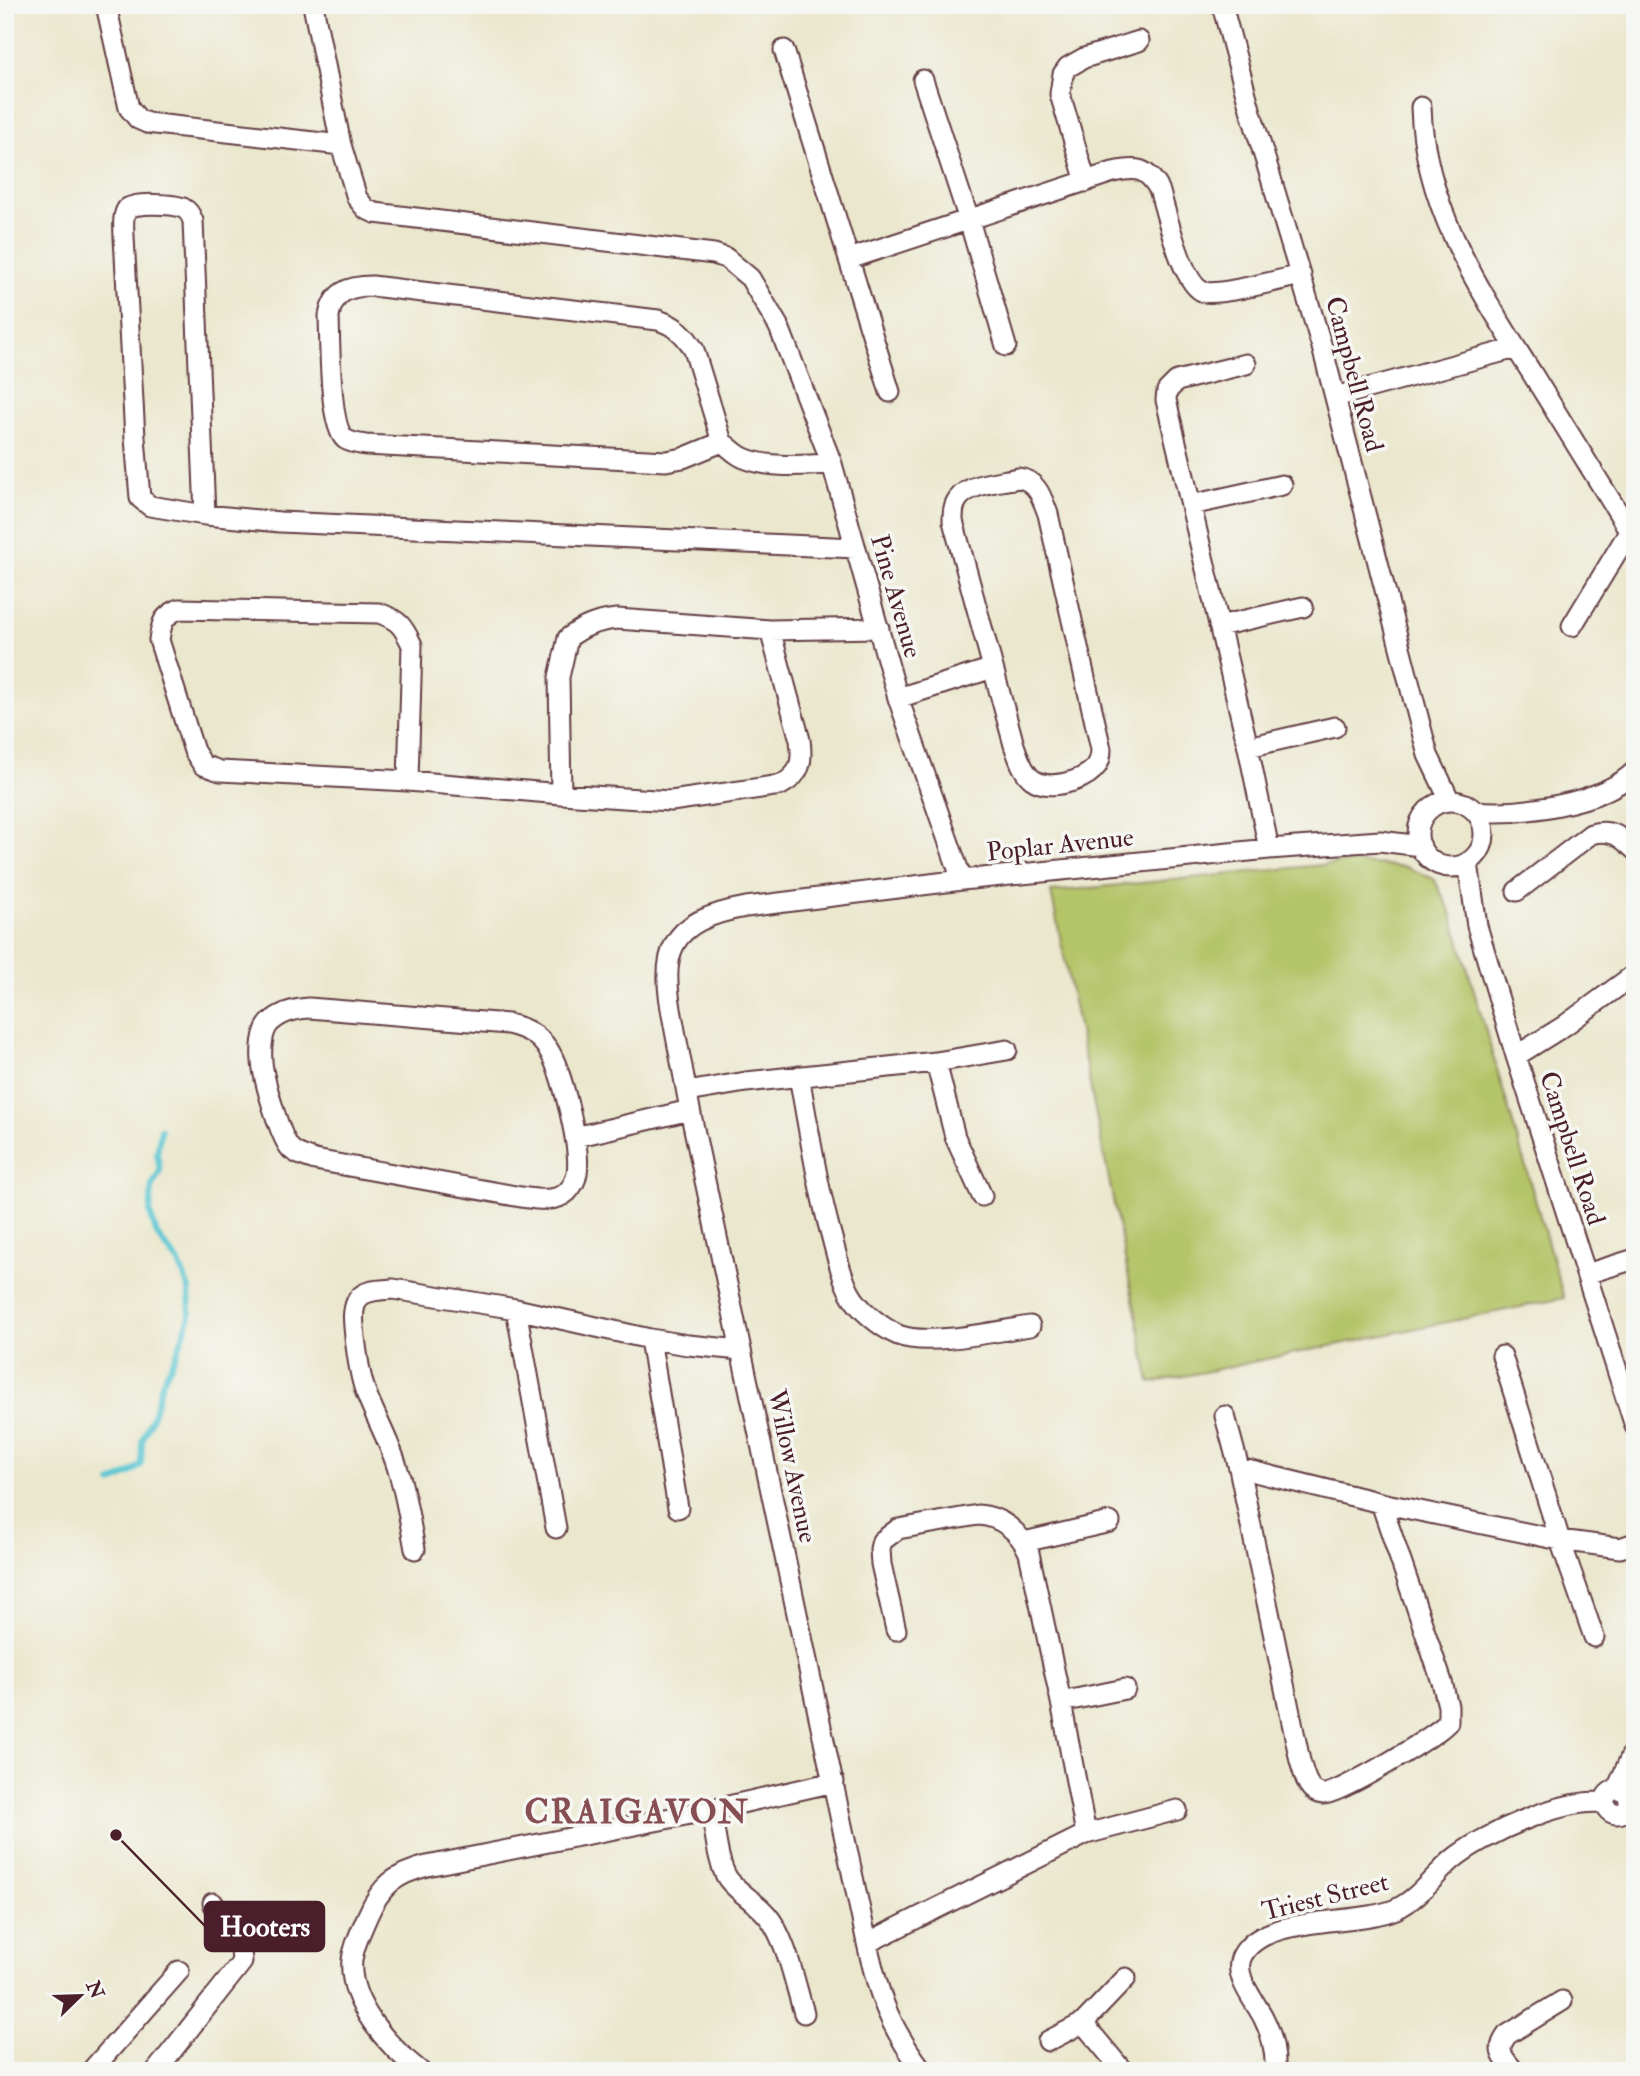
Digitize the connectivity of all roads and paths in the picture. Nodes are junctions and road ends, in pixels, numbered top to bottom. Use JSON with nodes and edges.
{"nodes":[{"id":1,"x":106,"y":5,"type":"edge"},
{"id":2,"x":313,"y":5,"type":"edge"},
{"id":3,"x":1223,"y":7,"type":"edge"},
{"id":4,"x":1139,"y":41,"type":"dead end"},
{"id":5,"x":784,"y":50,"type":"dead end"},
{"id":6,"x":923,"y":80,"type":"dead end"},
{"id":7,"x":1421,"y":107,"type":"dead end"},
{"id":8,"x":341,"y":145,"type":"junction"},
{"id":9,"x":1086,"y":182,"type":"junction"},
{"id":10,"x":969,"y":220,"type":"junction"},
{"id":11,"x":849,"y":259,"type":"junction"},
{"id":12,"x":1301,"y":275,"type":"junction"},
{"id":13,"x":1006,"y":345,"type":"dead end"},
{"id":14,"x":1516,"y":348,"type":"junction"},
{"id":15,"x":1246,"y":364,"type":"dead end"},
{"id":16,"x":890,"y":392,"type":"dead end"},
{"id":17,"x":1335,"y":397,"type":"junction"},
{"id":18,"x":722,"y":442,"type":"junction"},
{"id":19,"x":832,"y":464,"type":"junction"},
{"id":20,"x":1282,"y":485,"type":"dead end"},
{"id":21,"x":1191,"y":505,"type":"junction"},
{"id":22,"x":205,"y":515,"type":"junction"},
{"id":23,"x":1632,"y":526,"type":"edge"},
{"id":24,"x":856,"y":548,"type":"junction"},
{"id":25,"x":1303,"y":607,"type":"dead end"},
{"id":26,"x":1219,"y":626,"type":"junction"},
{"id":27,"x":1572,"y":626,"type":"dead end"},
{"id":28,"x":879,"y":628,"type":"junction"},
{"id":29,"x":770,"y":630,"type":"junction"},
{"id":30,"x":993,"y":668,"type":"junction"},
{"id":31,"x":898,"y":698,"type":"junction"},
{"id":32,"x":1335,"y":727,"type":"dead end"},
{"id":33,"x":1248,"y":747,"type":"junction"},
{"id":34,"x":1428,"y":755,"type":"junction"},
{"id":35,"x":1635,"y":771,"type":"edge"},
{"id":36,"x":408,"y":781,"type":"junction"},
{"id":37,"x":561,"y":794,"type":"junction"},
{"id":38,"x":1450,"y":801,"type":"junction"},
{"id":39,"x":1534,"y":810,"type":"junction"},
{"id":40,"x":1475,"y":811,"type":"junction"},
{"id":41,"x":1425,"y":817,"type":"junction"},
{"id":42,"x":1484,"y":835,"type":"junction"},
{"id":43,"x":1380,"y":841,"type":"junction"},
{"id":44,"x":1421,"y":846,"type":"junction"},
{"id":45,"x":1269,"y":849,"type":"junction"},
{"id":46,"x":1635,"y":850,"type":"edge"},
{"id":47,"x":1459,"y":865,"type":"junction"},
{"id":48,"x":962,"y":880,"type":"junction"},
{"id":49,"x":1517,"y":891,"type":"dead end"},
{"id":50,"x":746,"y":907,"type":"joint"},
{"id":51,"x":1635,"y":974,"type":"edge"},
{"id":52,"x":1007,"y":1049,"type":"dead end"},
{"id":53,"x":1516,"y":1056,"type":"junction"},
{"id":54,"x":936,"y":1062,"type":"junction"},
{"id":55,"x":799,"y":1076,"type":"junction"},
{"id":56,"x":689,"y":1101,"type":"junction"},
{"id":57,"x":575,"y":1137,"type":"junction"},
{"id":58,"x":982,"y":1196,"type":"dead end"},
{"id":59,"x":1635,"y":1259,"type":"edge"},
{"id":60,"x":1586,"y":1274,"type":"junction"},
{"id":61,"x":516,"y":1309,"type":"junction"},
{"id":62,"x":1030,"y":1326,"type":"dead end"},
{"id":63,"x":650,"y":1339,"type":"junction"},
{"id":64,"x":741,"y":1350,"type":"junction"},
{"id":65,"x":1502,"y":1356,"type":"dead end"},
{"id":66,"x":1225,"y":1416,"type":"dead end"},
{"id":67,"x":1635,"y":1426,"type":"edge"},
{"id":68,"x":1239,"y":1468,"type":"junction"},
{"id":69,"x":1381,"y":1503,"type":"junction"},
{"id":70,"x":678,"y":1508,"type":"dead end"},
{"id":71,"x":1110,"y":1522,"type":"dead end"},
{"id":72,"x":556,"y":1528,"type":"dead end"},
{"id":73,"x":1560,"y":1540,"type":"junction"},
{"id":74,"x":1024,"y":1542,"type":"junction"},
{"id":75,"x":1635,"y":1543,"type":"edge"},
{"id":76,"x":415,"y":1549,"type":"dead end"},
{"id":77,"x":896,"y":1629,"type":"dead end"},
{"id":78,"x":1594,"y":1637,"type":"dead end"},
{"id":79,"x":1125,"y":1689,"type":"dead end"},
{"id":80,"x":1061,"y":1702,"type":"junction"},
{"id":81,"x":1635,"y":1746,"type":"edge"},
{"id":82,"x":834,"y":1782,"type":"junction"},
{"id":83,"x":711,"y":1810,"type":"junction"},
{"id":84,"x":1177,"y":1810,"type":"dead end"},
{"id":85,"x":1086,"y":1834,"type":"junction"},
{"id":86,"x":213,"y":1903,"type":"dead end"},
{"id":87,"x":866,"y":1943,"type":"junction"},
{"id":88,"x":179,"y":1971,"type":"dead end"},
{"id":89,"x":1126,"y":1978,"type":"dead end"},
{"id":90,"x":1562,"y":2001,"type":"dead end"},
{"id":91,"x":804,"y":2013,"type":"dead end"},
{"id":92,"x":1083,"y":2023,"type":"junction"},
{"id":93,"x":1048,"y":2041,"type":"dead end"},
{"id":94,"x":91,"y":2071,"type":"edge"},
{"id":95,"x":156,"y":2071,"type":"edge"},
{"id":96,"x":420,"y":2071,"type":"edge"},
{"id":97,"x":923,"y":2071,"type":"edge"},
{"id":98,"x":1123,"y":2071,"type":"edge"},
{"id":99,"x":1275,"y":2071,"type":"edge"},
{"id":100,"x":1514,"y":2071,"type":"edge"}],
"edges":[{"from":1,"to":8,"type":"street"},
{"from":2,"to":8,"type":"street","name":"Pine Avenue"},
{"from":3,"to":12,"type":"street","name":"Campbell Road"},
{"from":4,"to":9,"type":"street"},
{"from":5,"to":11,"type":"street"},
{"from":6,"to":10,"type":"street"},
{"from":7,"to":14,"type":"street"},
{"from":8,"to":19,"type":"street","name":"Pine Avenue"},
{"from":9,"to":10,"type":"street"},
{"from":9,"to":12,"type":"street"},
{"from":10,"to":11,"type":"street"},
{"from":10,"to":13,"type":"street"},
{"from":11,"to":16,"type":"street"},
{"from":12,"to":17,"type":"street","name":"Campbell Road"},
{"from":14,"to":17,"type":"street"},
{"from":14,"to":23,"type":"street"},
{"from":15,"to":21,"type":"street"},
{"from":17,"to":34,"type":"street","name":"Campbell Road"},
{"from":18,"to":18,"type":"street"},
{"from":18,"to":19,"type":"street"},
{"from":19,"to":24,"type":"street","name":"Pine Avenue"},
{"from":20,"to":21,"type":"street"},
{"from":21,"to":26,"type":"street"},
{"from":22,"to":22,"type":"street"},
{"from":22,"to":24,"type":"street"},
{"from":23,"to":27,"type":"street"},
{"from":24,"to":28,"type":"street","name":"Pine Avenue"},
{"from":25,"to":26,"type":"street"},
{"from":26,"to":33,"type":"street"},
{"from":28,"to":29,"type":"street"},
{"from":28,"to":31,"type":"street","name":"Pine Avenue"},
{"from":29,"to":37,"type":"street"},
{"from":29,"to":37,"type":"street"},
{"from":30,"to":30,"type":"street"},
{"from":30,"to":31,"type":"street"},
{"from":31,"to":48,"type":"street","name":"Pine Avenue"},
{"from":32,"to":33,"type":"street"},
{"from":33,"to":45,"type":"street"},
{"from":34,"to":38,"type":"street","name":"Campbell Road"},
{"from":34,"to":41,"type":"street","name":"Campbell Road"},
{"from":35,"to":39,"type":"street"},
{"from":36,"to":36,"type":"street"},
{"from":36,"to":37,"type":"street"},
{"from":38,"to":40,"type":"street"},
{"from":38,"to":41,"type":"street"},
{"from":39,"to":40,"type":"street"},
{"from":39,"to":42,"type":"street"},
{"from":40,"to":42,"type":"street"},
{"from":41,"to":43,"type":"street","name":"Poplar Avenue"},
{"from":41,"to":44,"type":"street"},
{"from":42,"to":47,"type":"street"},
{"from":43,"to":44,"type":"street","name":"Poplar Avenue"},
{"from":43,"to":45,"type":"street","name":"Poplar Avenue"},
{"from":44,"to":47,"type":"street"},
{"from":45,"to":48,"type":"street","name":"Poplar Avenue"},
{"from":46,"to":49,"type":"street"},
{"from":47,"to":53,"type":"street","name":"Campbell Road"},
{"from":48,"to":50,"type":"street","name":"Poplar Avenue"},
{"from":50,"to":56,"type":"street","name":"Willow Avenue"},
{"from":51,"to":53,"type":"street"},
{"from":52,"to":54,"type":"street"},
{"from":53,"to":60,"type":"street","name":"Campbell Road"},
{"from":54,"to":55,"type":"street"},
{"from":54,"to":58,"type":"street"},
{"from":55,"to":56,"type":"street"},
{"from":55,"to":62,"type":"street"},
{"from":56,"to":57,"type":"street"},
{"from":56,"to":64,"type":"street","name":"Willow Avenue"},
{"from":57,"to":57,"type":"street"},
{"from":59,"to":60,"type":"street"},
{"from":60,"to":67,"type":"street","name":"Campbell Road"},
{"from":61,"to":63,"type":"street"},
{"from":61,"to":72,"type":"street"},
{"from":61,"to":76,"type":"street"},
{"from":63,"to":64,"type":"street"},
{"from":63,"to":70,"type":"street"},
{"from":64,"to":82,"type":"street","name":"Willow Avenue"},
{"from":65,"to":73,"type":"street"},
{"from":66,"to":68,"type":"street"},
{"from":68,"to":69,"type":"street"},
{"from":68,"to":69,"type":"street"},
{"from":69,"to":73,"type":"street"},
{"from":71,"to":74,"type":"street"},
{"from":73,"to":75,"type":"street"},
{"from":73,"to":78,"type":"street"},
{"from":74,"to":77,"type":"street"},
{"from":74,"to":80,"type":"street"},
{"from":79,"to":80,"type":"street"},
{"from":80,"to":85,"type":"street"},
{"from":81,"to":99,"type":"street","name":"Triest Street"},
{"from":82,"to":83,"type":"street"},
{"from":82,"to":87,"type":"street","name":"Willow Avenue"},
{"from":83,"to":91,"type":"street"},
{"from":83,"to":96,"type":"street"},
{"from":84,"to":85,"type":"street"},
{"from":85,"to":87,"type":"street"},
{"from":86,"to":95,"type":"street"},
{"from":87,"to":97,"type":"street","name":"Willow Avenue"},
{"from":88,"to":94,"type":"street"},
{"from":89,"to":92,"type":"street"},
{"from":90,"to":100,"type":"street"},
{"from":92,"to":93,"type":"street"},
{"from":92,"to":98,"type":"street"}]}
